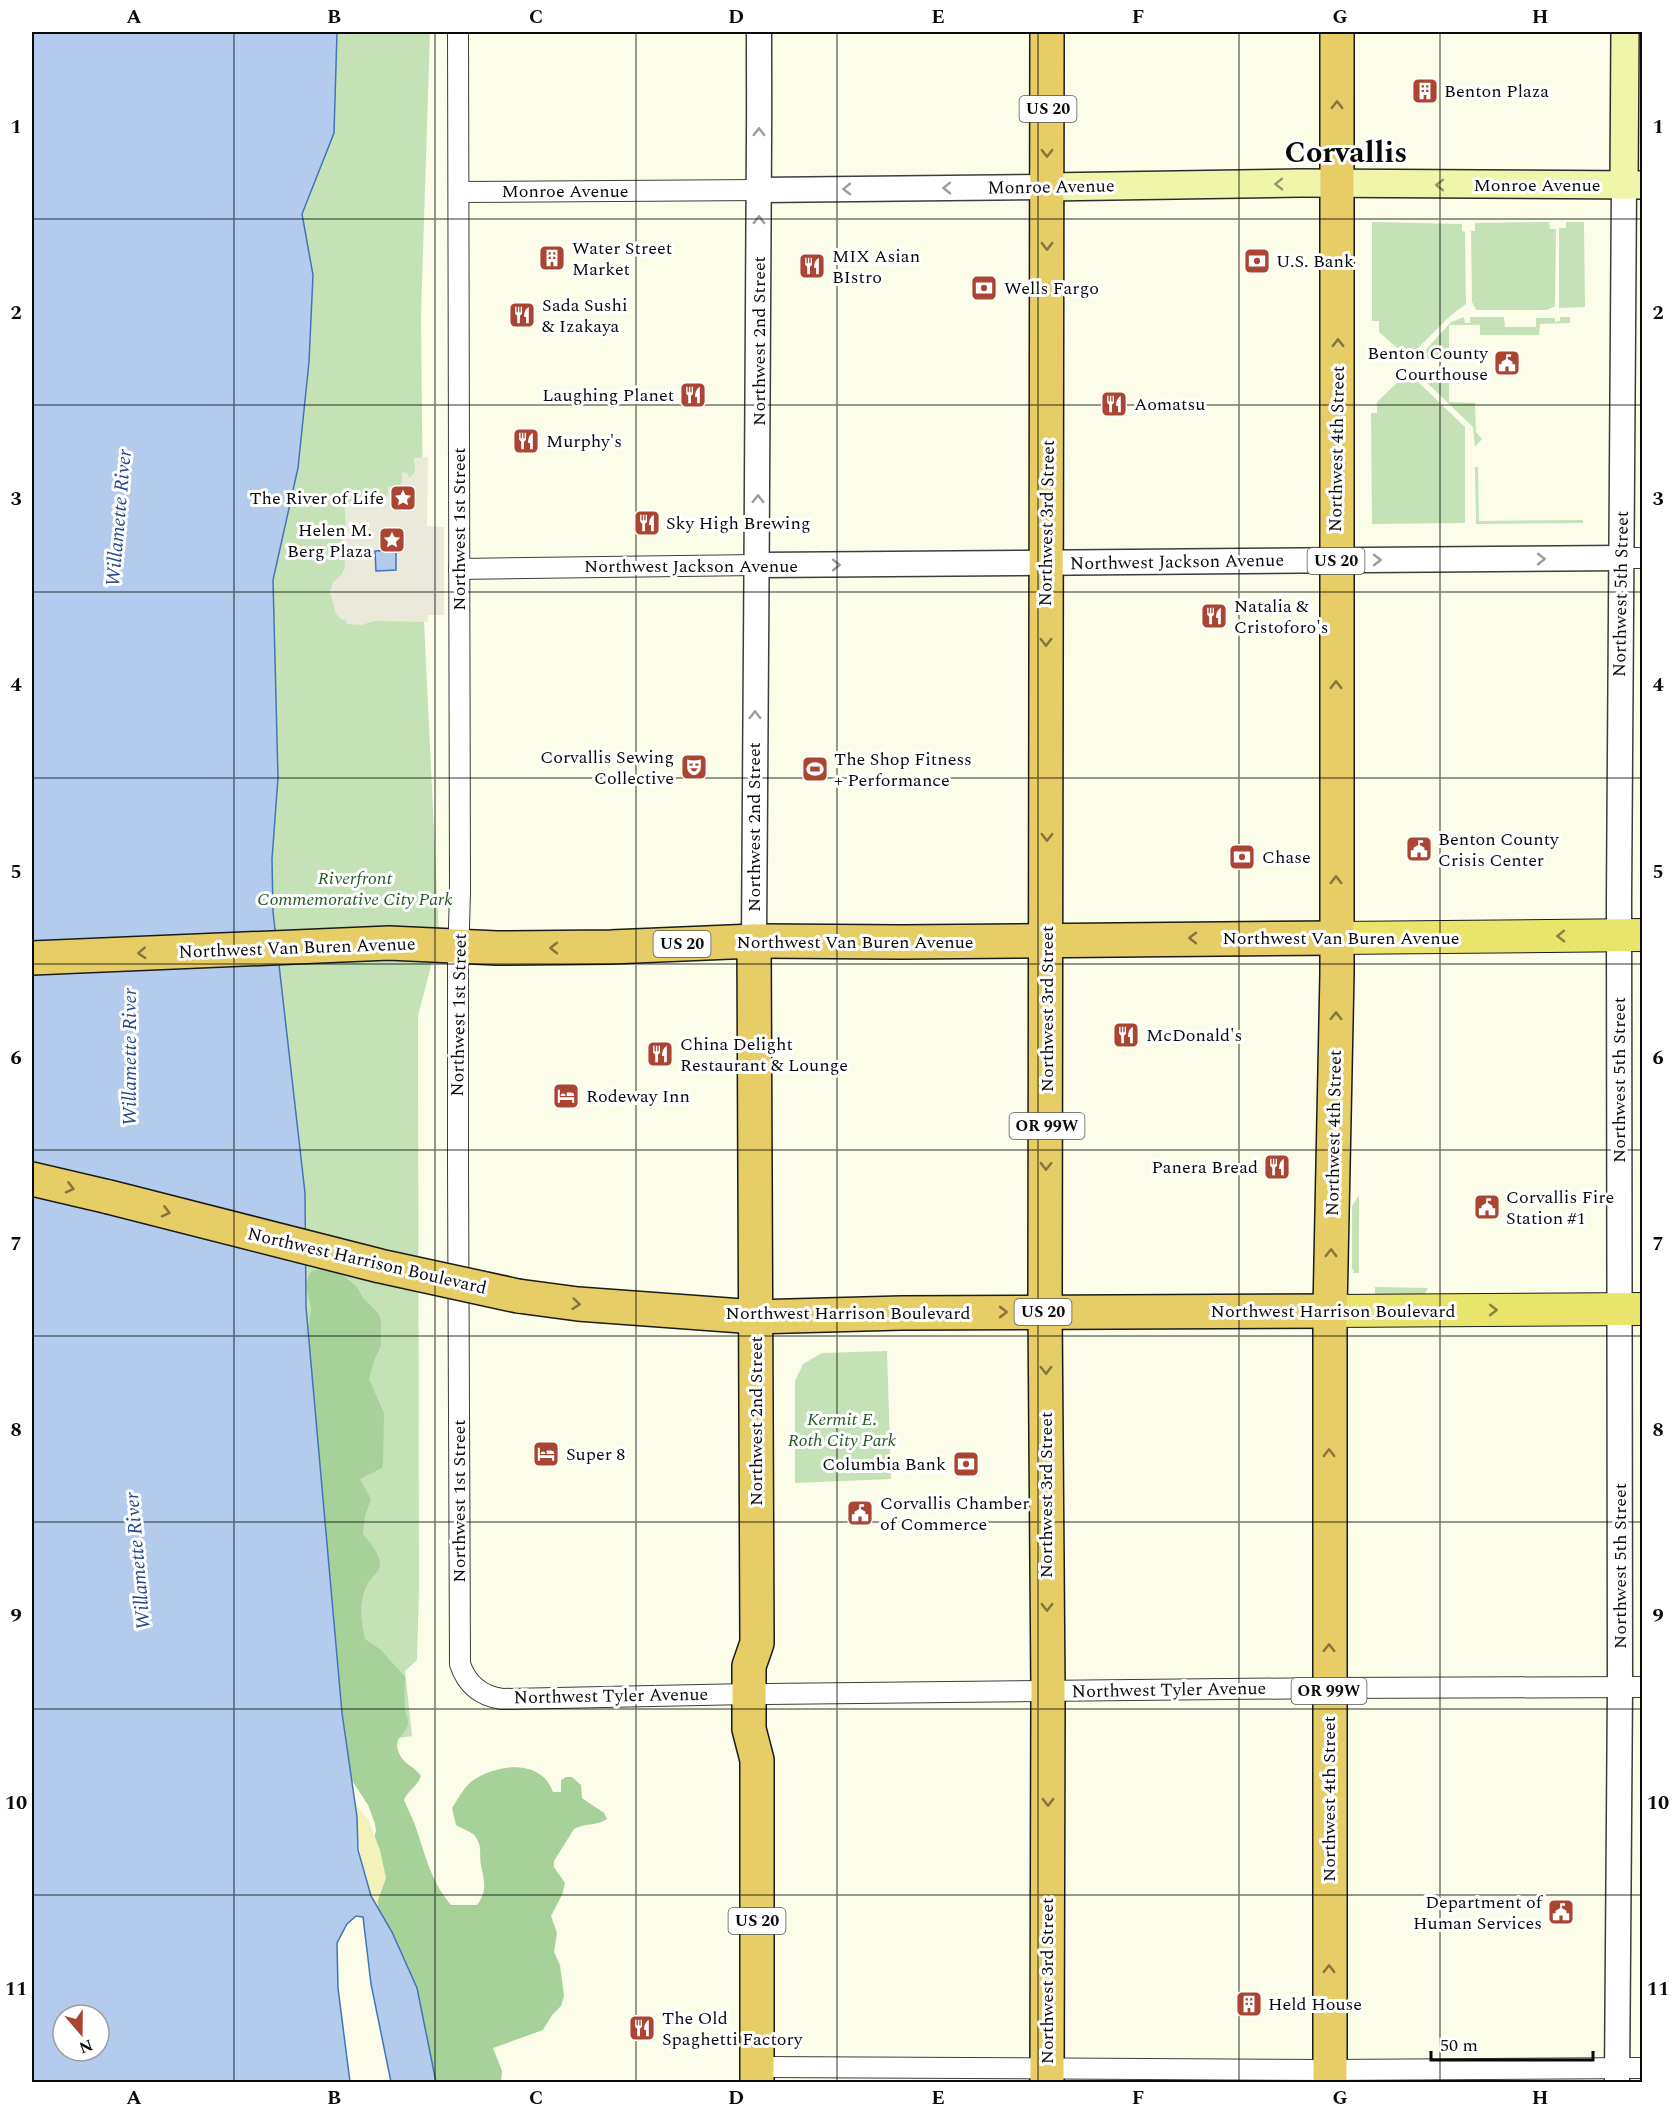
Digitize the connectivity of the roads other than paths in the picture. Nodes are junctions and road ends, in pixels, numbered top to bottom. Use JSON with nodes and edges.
{"nodes":[{"id":1,"x":458,"y":32,"type":"edge"},
{"id":2,"x":759,"y":32,"type":"edge"},
{"id":3,"x":1047,"y":32,"type":"edge"},
{"id":4,"x":1337,"y":32,"type":"edge"},
{"id":5,"x":1625,"y":32,"type":"edge"},
{"id":6,"x":1338,"y":184,"type":"junction"},
{"id":7,"x":1633,"y":185,"type":"edge"},
{"id":8,"x":1048,"y":187,"type":"junction"},
{"id":9,"x":759,"y":190,"type":"junction"},
{"id":10,"x":459,"y":192,"type":"junction"},
{"id":11,"x":1632,"y":558,"type":"edge"},
{"id":12,"x":1336,"y":561,"type":"junction"},
{"id":13,"x":1046,"y":563,"type":"junction"},
{"id":14,"x":757,"y":565,"type":"junction"},
{"id":15,"x":459,"y":569,"type":"junction"},
{"id":16,"x":1631,"y":936,"type":"edge"},
{"id":17,"x":1336,"y":938,"type":"junction"},
{"id":18,"x":1047,"y":940,"type":"junction"},
{"id":19,"x":754,"y":941,"type":"junction"},
{"id":20,"x":458,"y":947,"type":"junction"},
{"id":21,"x":32,"y":958,"type":"edge"},
{"id":22,"x":32,"y":1179,"type":"edge"},
{"id":23,"x":1631,"y":1309,"type":"edge"},
{"id":24,"x":1330,"y":1311,"type":"junction"},
{"id":25,"x":1045,"y":1312,"type":"junction"},
{"id":26,"x":756,"y":1317,"type":"junction"},
{"id":27,"x":1631,"y":1687,"type":"edge"},
{"id":28,"x":1329,"y":1688,"type":"junction"},
{"id":29,"x":476,"y":1689,"type":"joint"},
{"id":30,"x":1048,"y":1691,"type":"junction"},
{"id":31,"x":758,"y":1694,"type":"junction"},
{"id":32,"x":1642,"y":2068,"type":"edge"},
{"id":33,"x":757,"y":2075,"type":"edge"},
{"id":34,"x":1047,"y":2075,"type":"edge"},
{"id":35,"x":1329,"y":2076,"type":"edge"},
{"id":36,"x":1617,"y":2076,"type":"edge"}],
"edges":[{"from":1,"to":10,"type":"street","name":"Northwest 1st Street"},
{"from":9,"to":2,"type":"street","name":"Northwest 2nd Street","one_way":true},
{"from":3,"to":8,"type":"highway","number":"US 20","one_way":true},
{"from":6,"to":4,"type":"highway","number":"US 20","one_way":true},
{"from":5,"to":7,"type":"main road"},
{"from":7,"to":6,"type":"main road","name":"Monroe Avenue","one_way":true},
{"from":6,"to":8,"type":"main road","name":"Monroe Avenue","one_way":true},
{"from":12,"to":6,"type":"highway","name":"Northwest 4th Street","number":"US 20","one_way":true},
{"from":7,"to":11,"type":"street","name":"Northwest 5th Street"},
{"from":8,"to":9,"type":"street","name":"Monroe Avenue","one_way":true},
{"from":8,"to":13,"type":"highway","name":"Northwest 3rd Street","number":"US 20","one_way":true},
{"from":9,"to":10,"type":"street","name":"Monroe Avenue"},
{"from":14,"to":9,"type":"street","name":"Northwest 2nd Street","one_way":true},
{"from":10,"to":15,"type":"street","name":"Northwest 1st Street"},
{"from":12,"to":11,"type":"street","name":"Northwest Jackson Avenue","one_way":true},
{"from":11,"to":16,"type":"street","name":"Northwest 5th Street"},
{"from":12,"to":13,"type":"street","name":"Northwest Jackson Avenue"},
{"from":17,"to":12,"type":"highway","name":"Northwest 4th Street","number":"US 20","one_way":true},
{"from":14,"to":13,"type":"street","name":"Northwest Jackson Avenue","one_way":true},
{"from":13,"to":18,"type":"highway","name":"Northwest 3rd Street","number":"US 20","one_way":true},
{"from":14,"to":15,"type":"street","name":"Northwest Jackson Avenue"},
{"from":19,"to":14,"type":"street","name":"Northwest 2nd Street","one_way":true},
{"from":15,"to":20,"type":"street","name":"Northwest 1st Street"},
{"from":16,"to":17,"type":"main road","name":"Northwest Van Buren Avenue","one_way":true},
{"from":16,"to":23,"type":"street","name":"Northwest 5th Street"},
{"from":17,"to":18,"type":"highway","name":"Northwest Van Buren Avenue","one_way":true},
{"from":24,"to":17,"type":"highway","name":"Northwest 4th Street","number":"US 20","one_way":true},
{"from":18,"to":19,"type":"highway","name":"Northwest Van Buren Avenue","number":"US 20"},
{"from":18,"to":25,"type":"highway","name":"Northwest 3rd Street","number":"OR 99W","one_way":true},
{"from":19,"to":20,"type":"highway","name":"Northwest Van Buren Avenue","number":"US 20","one_way":true},
{"from":19,"to":26,"type":"highway","name":"Northwest 2nd Street","number":"US 20"},
{"from":20,"to":21,"type":"highway","name":"Northwest Van Buren Avenue","one_way":true},
{"from":20,"to":29,"type":"street","name":"Northwest 1st Street"},
{"from":22,"to":26,"type":"highway","name":"Northwest Harrison Boulevard","number":"US 20","one_way":true,"bridge":true},
{"from":24,"to":23,"type":"main road","name":"Northwest Harrison Boulevard","one_way":true},
{"from":23,"to":27,"type":"street","name":"Northwest 5th Street"},
{"from":24,"to":25,"type":"highway","name":"Northwest Harrison Boulevard","number":"US 20"},
{"from":28,"to":24,"type":"highway","name":"Northwest 4th Street","number":"OR 99W","one_way":true},
{"from":26,"to":25,"type":"highway","name":"Northwest Harrison Boulevard","number":"US 20","one_way":true},
{"from":25,"to":30,"type":"highway","name":"Northwest 3rd Street","number":"OR 99W","one_way":true},
{"from":26,"to":31,"type":"highway","name":"Northwest 2nd Street","number":"US 20"},
{"from":27,"to":28,"type":"street","name":"Northwest Tyler Avenue"},
{"from":27,"to":36,"type":"street","name":"Northwest 5th Street"},
{"from":28,"to":30,"type":"street","name":"Northwest Tyler Avenue"},
{"from":35,"to":28,"type":"highway","name":"Northwest 4th Street","number":"OR 99W","one_way":true},
{"from":29,"to":31,"type":"street","name":"Northwest Tyler Avenue"},
{"from":30,"to":31,"type":"street","name":"Northwest Tyler Avenue"},
{"from":30,"to":34,"type":"highway","name":"Northwest 3rd Street","number":"OR 99W","one_way":true},
{"from":31,"to":33,"type":"highway","name":"Northwest 2nd Street","number":"US 20"},
{"from":32,"to":36,"type":"street"},
{"from":33,"to":34,"type":"street"},
{"from":34,"to":35,"type":"street"},
{"from":35,"to":36,"type":"street"}]}
